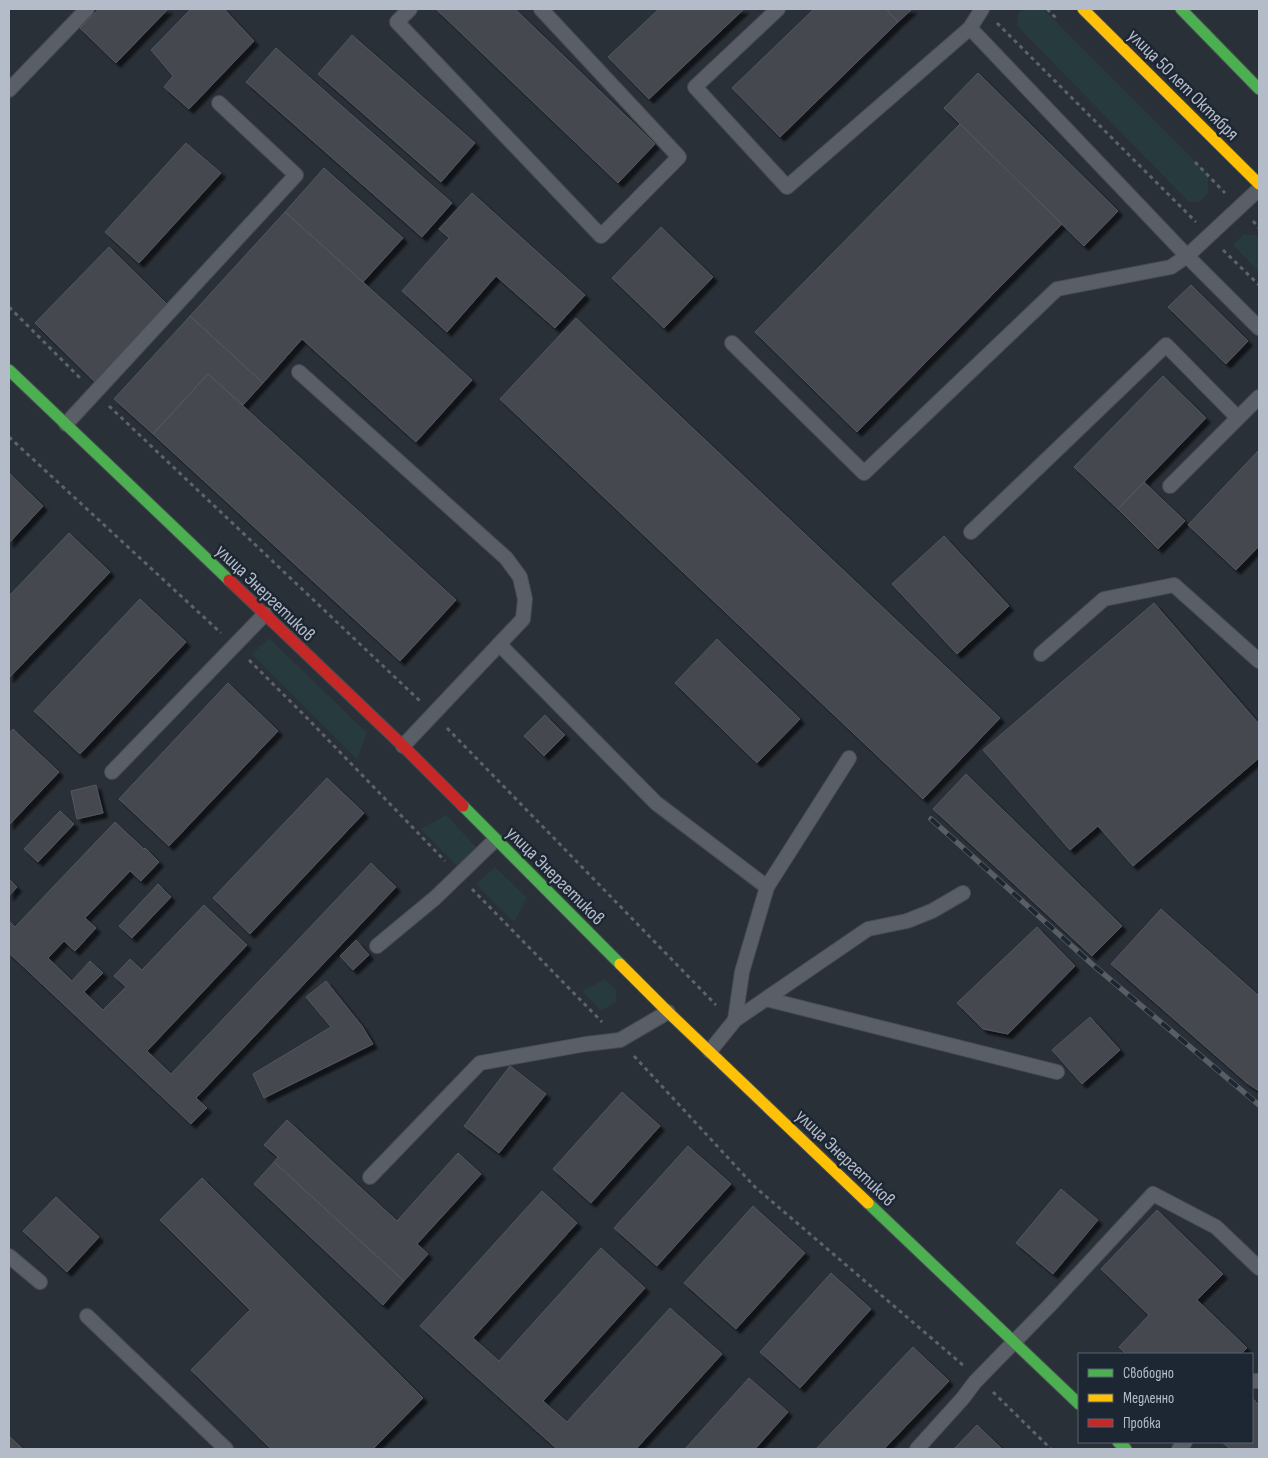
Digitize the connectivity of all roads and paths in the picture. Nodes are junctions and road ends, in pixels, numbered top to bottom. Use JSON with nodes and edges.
{"nodes":[{"id":1,"x":87,"y":9,"type":"edge"},
{"id":2,"x":410,"y":9,"type":"edge"},
{"id":3,"x":541,"y":9,"type":"edge"},
{"id":4,"x":778,"y":9,"type":"edge"},
{"id":5,"x":982,"y":9,"type":"edge"},
{"id":6,"x":1084,"y":9,"type":"edge"},
{"id":7,"x":1181,"y":9,"type":"edge"},
{"id":8,"x":970,"y":28,"type":"junction"},
{"id":9,"x":1259,"y":89,"type":"edge"},
{"id":10,"x":9,"y":90,"type":"edge"},
{"id":11,"x":219,"y":103,"type":"dead end"},
{"id":12,"x":1259,"y":184,"type":"edge"},
{"id":13,"x":1259,"y":189,"type":"edge"},
{"id":14,"x":1209,"y":235,"type":"junction"},
{"id":15,"x":1187,"y":256,"type":"junction"},
{"id":16,"x":1259,"y":285,"type":"edge"},
{"id":17,"x":9,"y":307,"type":"edge"},
{"id":18,"x":1259,"y":328,"type":"edge"},
{"id":19,"x":732,"y":342,"type":"dead end"},
{"id":20,"x":9,"y":370,"type":"edge"},
{"id":21,"x":299,"y":372,"type":"dead end"},
{"id":22,"x":95,"y":393,"type":"junction"},
{"id":23,"x":1259,"y":397,"type":"edge"},
{"id":24,"x":1238,"y":418,"type":"junction"},
{"id":25,"x":66,"y":424,"type":"junction"},
{"id":26,"x":9,"y":437,"type":"edge"},
{"id":27,"x":1170,"y":486,"type":"dead end"},
{"id":28,"x":971,"y":532,"type":"dead end"},
{"id":29,"x":264,"y":614,"type":"junction"},
{"id":30,"x":499,"y":644,"type":"junction"},
{"id":31,"x":234,"y":645,"type":"junction"},
{"id":32,"x":1041,"y":654,"type":"dead end"},
{"id":33,"x":1259,"y":662,"type":"edge"},
{"id":34,"x":433,"y":714,"type":"junction"},
{"id":35,"x":403,"y":746,"type":"junction"},
{"id":36,"x":849,"y":758,"type":"dead end"},
{"id":37,"x":112,"y":772,"type":"dead end"},
{"id":38,"x":495,"y":840,"type":"junction"},
{"id":39,"x":459,"y":876,"type":"junction"},
{"id":40,"x":767,"y":887,"type":"junction"},
{"id":41,"x":963,"y":893,"type":"dead end"},
{"id":42,"x":377,"y":946,"type":"dead end"},
{"id":43,"x":766,"y":999,"type":"junction"},
{"id":44,"x":668,"y":1012,"type":"junction"},
{"id":45,"x":734,"y":1021,"type":"junction"},
{"id":46,"x":620,"y":1040,"type":"junction"},
{"id":47,"x":710,"y":1051,"type":"junction"},
{"id":48,"x":1057,"y":1072,"type":"dead end"},
{"id":49,"x":370,"y":1177,"type":"dead end"},
{"id":50,"x":9,"y":1256,"type":"edge"},
{"id":51,"x":1259,"y":1268,"type":"edge"},
{"id":52,"x":40,"y":1282,"type":"dead end"},
{"id":53,"x":87,"y":1316,"type":"dead end"},
{"id":54,"x":1015,"y":1342,"type":"junction"},
{"id":55,"x":978,"y":1378,"type":"junction"},
{"id":56,"x":1078,"y":1403,"type":"edge"},
{"id":57,"x":226,"y":1449,"type":"edge"},
{"id":58,"x":917,"y":1449,"type":"edge"},
{"id":59,"x":1052,"y":1449,"type":"edge"}],
"edges":[{"from":1,"to":10,"type":"lane"},
{"from":2,"to":3,"type":"lane"},
{"from":4,"to":8,"type":"lane"},
{"from":5,"to":8,"type":"lane"},
{"from":5,"to":14,"type":"path"},
{"from":6,"to":12,"type":"street","name":"улица 50 лет Октября"},
{"from":7,"to":9,"type":"street"},
{"from":8,"to":15,"type":"lane"},
{"from":11,"to":22,"type":"lane"},
{"from":13,"to":14,"type":"lane"},
{"from":14,"to":15,"type":"lane"},
{"from":14,"to":16,"type":"path"},
{"from":15,"to":18,"type":"lane"},
{"from":15,"to":19,"type":"lane"},
{"from":17,"to":22,"type":"path"},
{"from":20,"to":25,"type":"street","name":"улица Энергетиков"},
{"from":21,"to":30,"type":"lane"},
{"from":22,"to":25,"type":"lane"},
{"from":22,"to":34,"type":"path"},
{"from":23,"to":24,"type":"lane"},
{"from":24,"to":27,"type":"lane"},
{"from":24,"to":28,"type":"lane"},
{"from":25,"to":29,"type":"street","name":"улица Энергетиков"},
{"from":26,"to":31,"type":"path"},
{"from":29,"to":31,"type":"lane"},
{"from":29,"to":35,"type":"street","name":"улица Энергетиков"},
{"from":30,"to":34,"type":"lane"},
{"from":30,"to":40,"type":"lane"},
{"from":31,"to":37,"type":"lane"},
{"from":31,"to":39,"type":"path"},
{"from":32,"to":33,"type":"lane"},
{"from":34,"to":35,"type":"lane"},
{"from":34,"to":45,"type":"path"},
{"from":35,"to":38,"type":"street","name":"улица Энергетиков"},
{"from":36,"to":40,"type":"lane"},
{"from":38,"to":39,"type":"lane"},
{"from":38,"to":44,"type":"street","name":"улица Энергетиков"},
{"from":39,"to":42,"type":"lane"},
{"from":39,"to":46,"type":"path"},
{"from":40,"to":45,"type":"lane"},
{"from":41,"to":43,"type":"lane"},
{"from":43,"to":45,"type":"lane"},
{"from":43,"to":48,"type":"lane"},
{"from":44,"to":46,"type":"lane"},
{"from":44,"to":47,"type":"street","name":"улица Энергетиков"},
{"from":45,"to":47,"type":"lane"},
{"from":46,"to":49,"type":"lane"},
{"from":46,"to":55,"type":"path"},
{"from":47,"to":54,"type":"street","name":"улица Энергетиков"},
{"from":50,"to":52,"type":"lane"},
{"from":51,"to":54,"type":"lane"},
{"from":53,"to":57,"type":"lane"},
{"from":54,"to":55,"type":"lane"},
{"from":54,"to":56,"type":"street","name":"улица Энергетиков"},
{"from":55,"to":58,"type":"lane"},
{"from":55,"to":59,"type":"path"}]}
